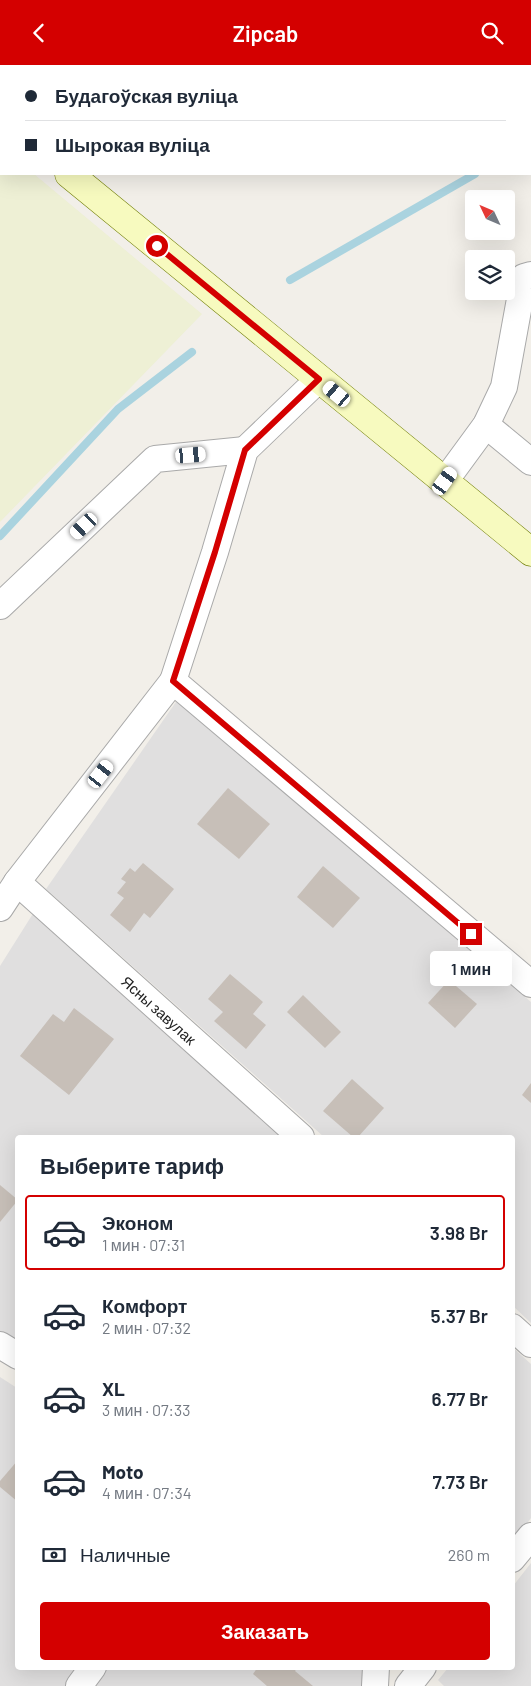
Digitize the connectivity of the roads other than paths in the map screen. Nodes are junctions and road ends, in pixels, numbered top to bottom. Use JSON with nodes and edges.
{"nodes":[{"id":1,"x":70,"y":175,"type":"edge"},
{"id":2,"x":531,"y":275,"type":"edge"},
{"id":3,"x":319,"y":379,"type":"junction"},
{"id":4,"x":486,"y":425,"type":"junction"},
{"id":5,"x":245,"y":450,"type":"junction"},
{"id":6,"x":531,"y":462,"type":"edge"},
{"id":7,"x":445,"y":481,"type":"junction"},
{"id":8,"x":531,"y":552,"type":"edge"},
{"id":9,"x":0,"y":606,"type":"edge"},
{"id":10,"x":173,"y":681,"type":"junction"},
{"id":11,"x":17,"y":882,"type":"junction"},
{"id":12,"x":0,"y":908,"type":"edge"},
{"id":13,"x":531,"y":984,"type":"edge"},
{"id":14,"x":299,"y":1135,"type":"edge"},
{"id":15,"x":515,"y":1330,"type":"edge"},
{"id":16,"x":531,"y":1344,"type":"edge"},
{"id":17,"x":0,"y":1345,"type":"edge"},
{"id":18,"x":15,"y":1353,"type":"edge"},
{"id":19,"x":531,"y":1536,"type":"edge"},
{"id":20,"x":515,"y":1555,"type":"edge"},
{"id":21,"x":91,"y":1670,"type":"edge"},
{"id":22,"x":376,"y":1670,"type":"edge"},
{"id":23,"x":421,"y":1670,"type":"edge"},
{"id":24,"x":79,"y":1686,"type":"edge"},
{"id":25,"x":375,"y":1686,"type":"edge"},
{"id":26,"x":408,"y":1686,"type":"edge"}],
"edges":[{"from":1,"to":3,"type":"street"},
{"from":2,"to":4,"type":"street"},
{"from":3,"to":5,"type":"street"},
{"from":3,"to":7,"type":"street"},
{"from":4,"to":6,"type":"street"},
{"from":4,"to":7,"type":"street"},
{"from":5,"to":9,"type":"street"},
{"from":5,"to":10,"type":"street"},
{"from":7,"to":8,"type":"street"},
{"from":10,"to":11,"type":"street"},
{"from":10,"to":13,"type":"street"},
{"from":11,"to":12,"type":"street"},
{"from":11,"to":14,"type":"street","name":"Ясны завулак"},
{"from":15,"to":16,"type":"street"},
{"from":17,"to":18,"type":"street"},
{"from":19,"to":20,"type":"street"},
{"from":21,"to":24,"type":"street"},
{"from":22,"to":25,"type":"street"},
{"from":23,"to":26,"type":"street"}]}
